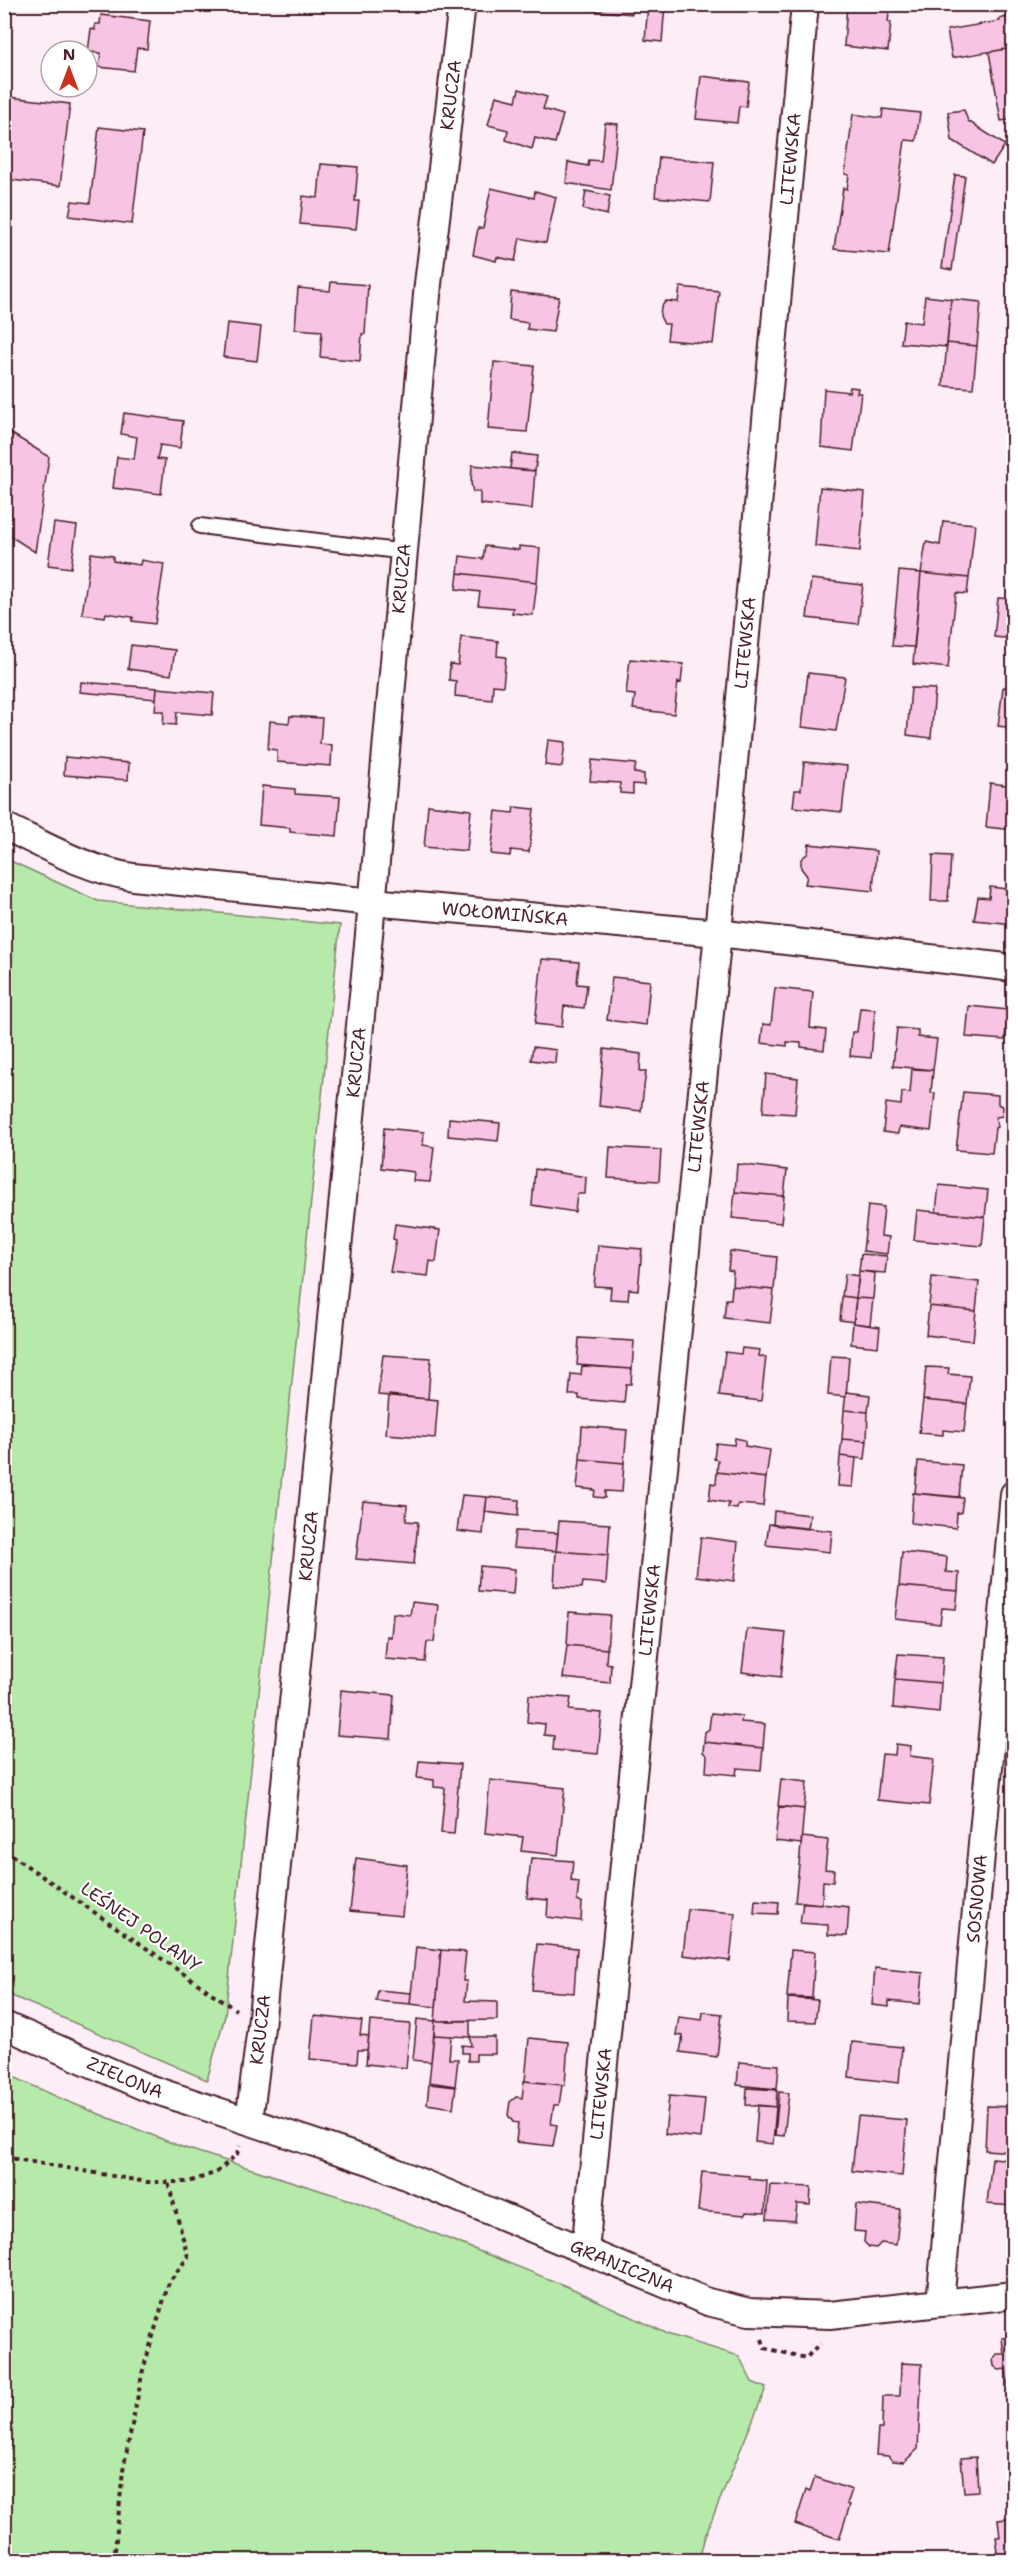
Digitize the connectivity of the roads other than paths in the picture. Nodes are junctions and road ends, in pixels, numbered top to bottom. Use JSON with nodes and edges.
{"nodes":[{"id":1,"x":462,"y":4,"type":"edge"},
{"id":2,"x":805,"y":4,"type":"edge"},
{"id":3,"x":200,"y":526,"type":"dead end"},
{"id":4,"x":405,"y":552,"type":"junction"},
{"id":5,"x":4,"y":826,"type":"edge"},
{"id":6,"x":372,"y":902,"type":"junction"},
{"id":7,"x":718,"y":933,"type":"junction"},
{"id":8,"x":1014,"y":968,"type":"edge"},
{"id":9,"x":1014,"y":1494,"type":"edge"},
{"id":10,"x":4,"y":2025,"type":"edge"},
{"id":11,"x":249,"y":2121,"type":"junction"},
{"id":12,"x":585,"y":2251,"type":"junction"},
{"id":13,"x":1014,"y":2295,"type":"edge"},
{"id":14,"x":940,"y":2303,"type":"junction"}],
"edges":[{"from":1,"to":4,"type":"street","name":"KRUCZA"},
{"from":2,"to":7,"type":"street","name":"LITEWSKA"},
{"from":3,"to":4,"type":"lane"},
{"from":4,"to":6,"type":"street","name":"KRUCZA"},
{"from":5,"to":6,"type":"street","name":"WOŁOMIŃSKA"},
{"from":6,"to":7,"type":"street","name":"WOŁOMIŃSKA"},
{"from":6,"to":11,"type":"street","name":"KRUCZA"},
{"from":7,"to":8,"type":"street","name":"WOŁOMIŃSKA"},
{"from":7,"to":12,"type":"street","name":"LITEWSKA"},
{"from":9,"to":14,"type":"street","name":"SOSNOWA"},
{"from":10,"to":11,"type":"street","name":"ZIELONA"},
{"from":11,"to":12,"type":"street","name":"GRANICZNA"},
{"from":12,"to":14,"type":"street","name":"GRANICZNA"},
{"from":13,"to":14,"type":"street","name":"GRANICZNA"}]}
